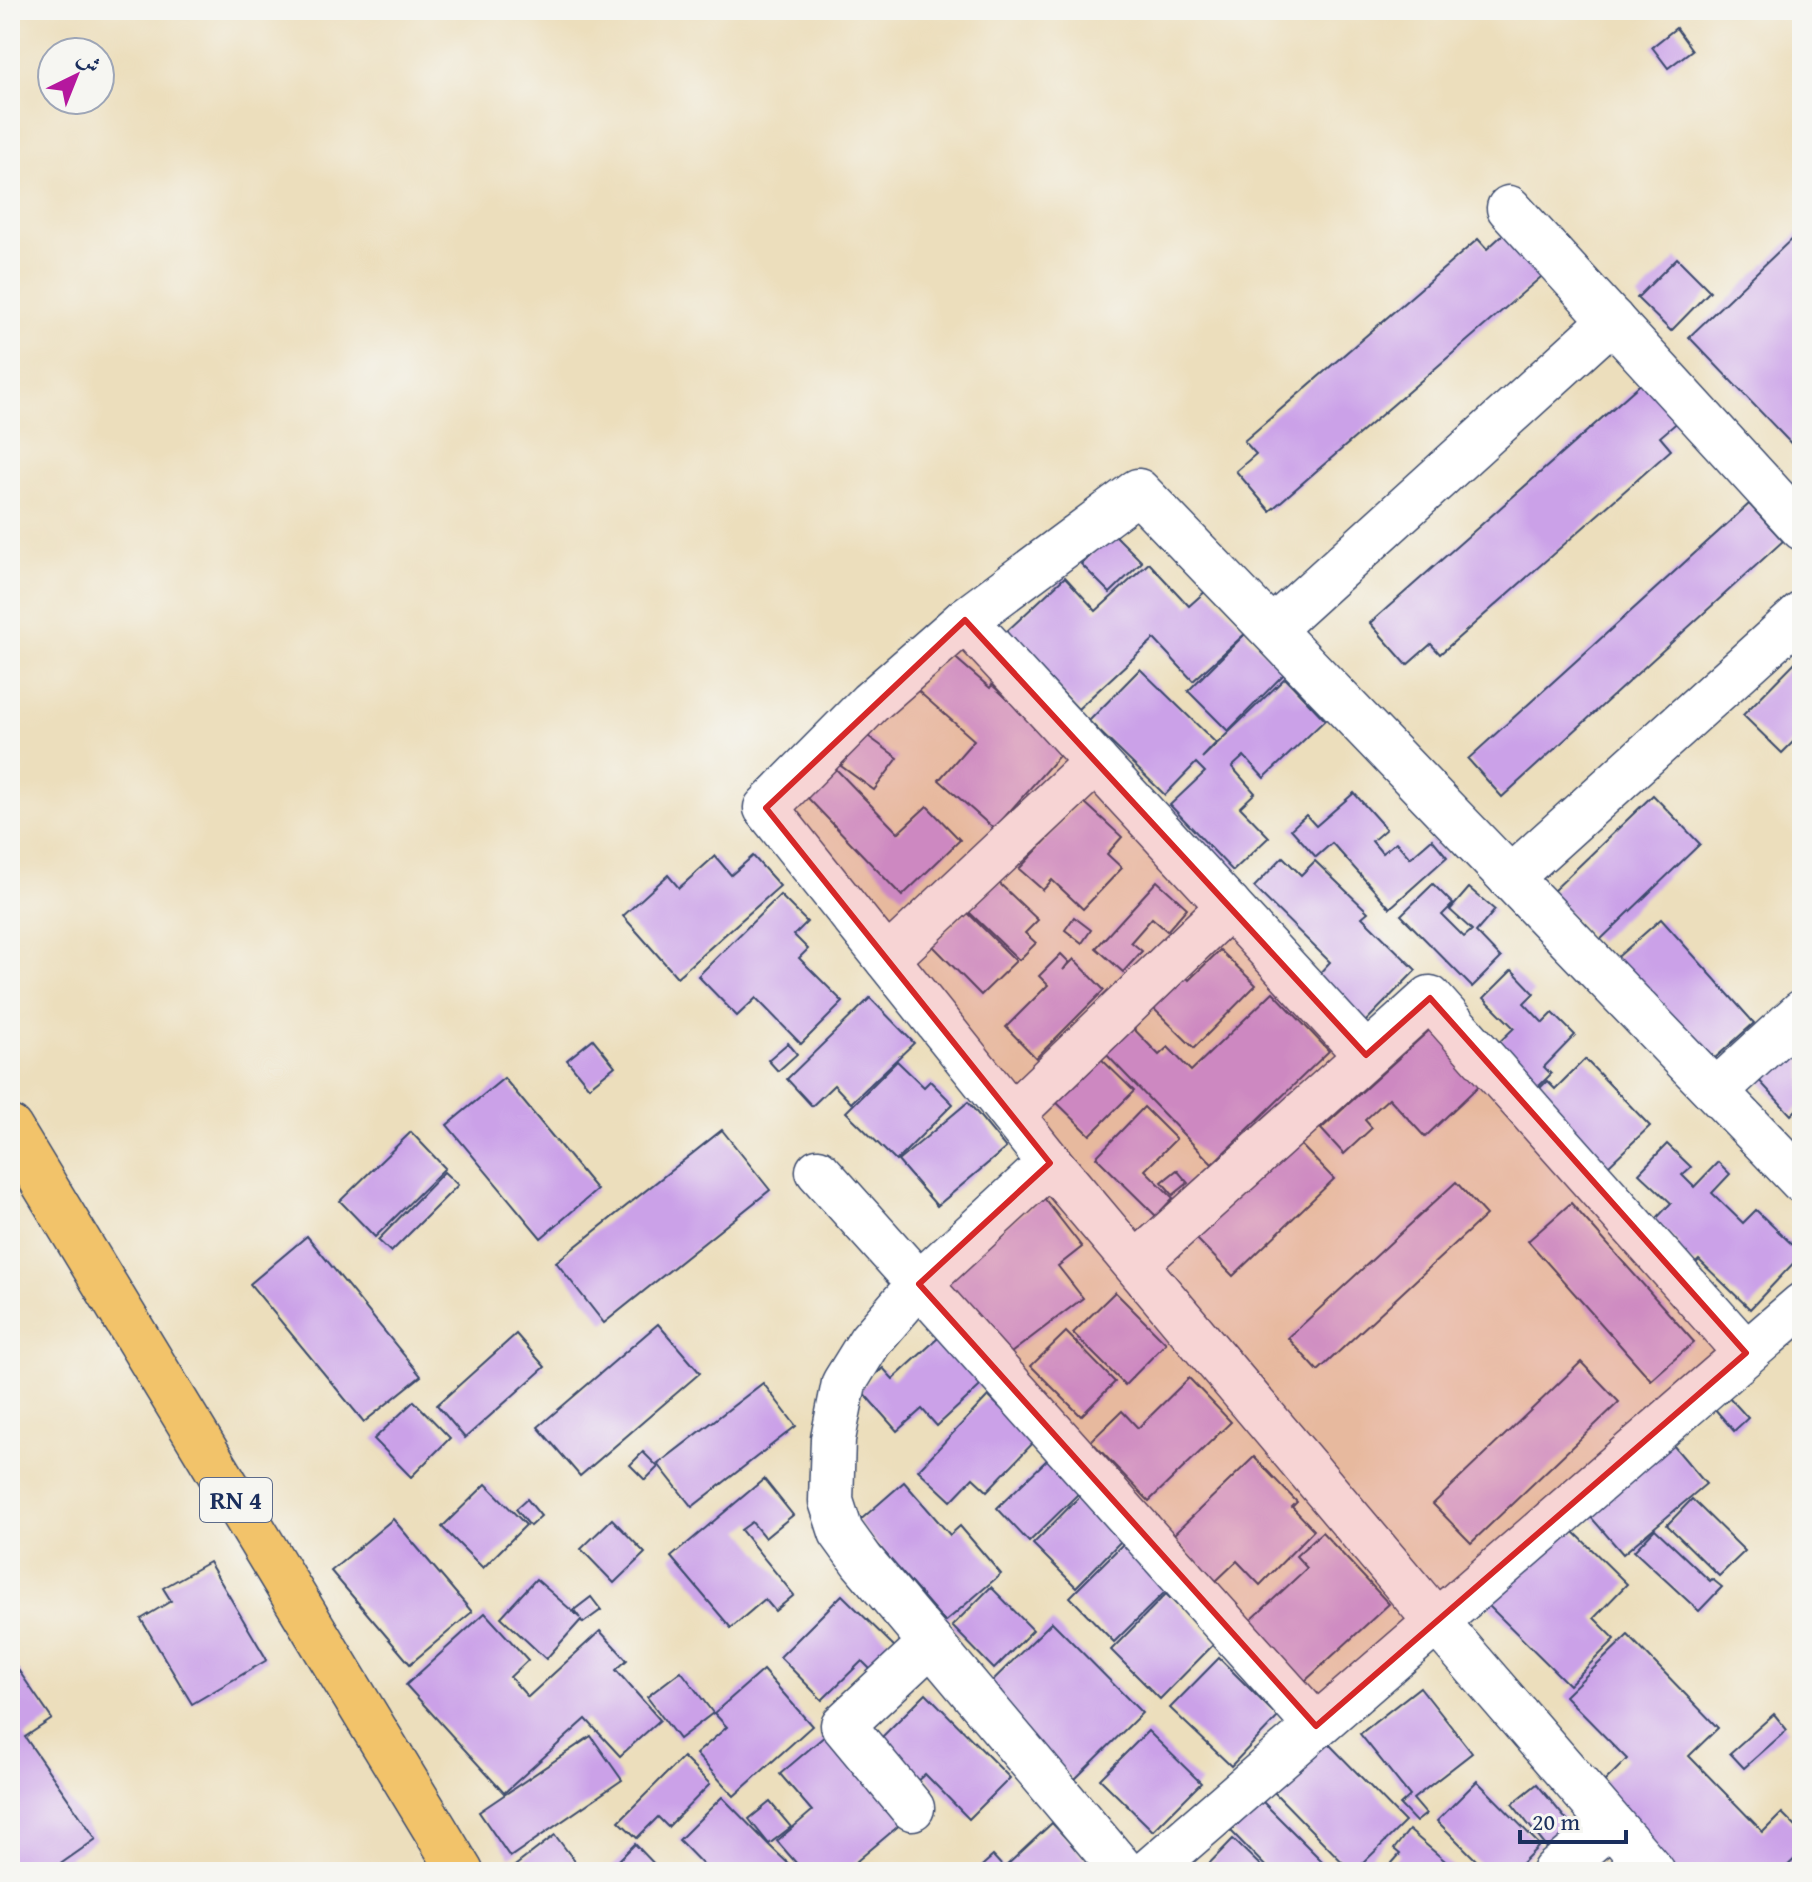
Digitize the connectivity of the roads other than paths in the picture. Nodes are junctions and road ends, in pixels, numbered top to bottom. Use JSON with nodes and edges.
{"nodes":[{"id":1,"x":1509,"y":208,"type":"dead end"},
{"id":2,"x":1612,"y":320,"type":"junction"},
{"id":3,"x":1802,"y":528,"type":"edge"},
{"id":4,"x":1802,"y":614,"type":"edge"},
{"id":5,"x":965,"y":620,"type":"junction"},
{"id":6,"x":1272,"y":629,"type":"junction"},
{"id":7,"x":1096,"y":762,"type":"junction"},
{"id":8,"x":1510,"y":878,"type":"junction"},
{"id":9,"x":1229,"y":906,"type":"junction"},
{"id":10,"x":887,"y":959,"type":"junction"},
{"id":11,"x":1802,"y":1012,"type":"edge"},
{"id":12,"x":1366,"y":1055,"type":"junction"},
{"id":13,"x":1716,"y":1091,"type":"junction"},
{"id":14,"x":1012,"y":1115,"type":"junction"},
{"id":15,"x":10,"y":1128,"type":"edge"},
{"id":16,"x":1050,"y":1163,"type":"junction"},
{"id":17,"x":818,"y":1171,"type":"dead end"},
{"id":18,"x":1802,"y":1181,"type":"edge"},
{"id":19,"x":1136,"y":1264,"type":"junction"},
{"id":20,"x":919,"y":1284,"type":"junction"},
{"id":21,"x":1802,"y":1305,"type":"edge"},
{"id":22,"x":1746,"y":1353,"type":"junction"},
{"id":23,"x":1436,"y":1621,"type":"junction"},
{"id":24,"x":931,"y":1643,"type":"junction"},
{"id":25,"x":1316,"y":1726,"type":"junction"},
{"id":26,"x":912,"y":1808,"type":"dead end"},
{"id":27,"x":1611,"y":1824,"type":"junction"},
{"id":28,"x":461,"y":1872,"type":"edge"},
{"id":29,"x":1124,"y":1872,"type":"edge"},
{"id":30,"x":1148,"y":1872,"type":"edge"},
{"id":31,"x":1554,"y":1872,"type":"edge"},
{"id":32,"x":1653,"y":1872,"type":"edge"}],
"edges":[{"from":1,"to":2,"type":"street"},
{"from":2,"to":3,"type":"street"},
{"from":2,"to":6,"type":"street"},
{"from":4,"to":8,"type":"street"},
{"from":5,"to":6,"type":"street"},
{"from":5,"to":7,"type":"street"},
{"from":5,"to":10,"type":"street"},
{"from":6,"to":8,"type":"street"},
{"from":7,"to":9,"type":"street"},
{"from":7,"to":10,"type":"street"},
{"from":8,"to":13,"type":"street"},
{"from":9,"to":12,"type":"street"},
{"from":9,"to":14,"type":"street"},
{"from":10,"to":14,"type":"street"},
{"from":11,"to":13,"type":"street"},
{"from":12,"to":19,"type":"street"},
{"from":12,"to":22,"type":"street"},
{"from":13,"to":18,"type":"street"},
{"from":14,"to":16,"type":"street"},
{"from":15,"to":28,"type":"main road","number":"RN 4"},
{"from":16,"to":19,"type":"street"},
{"from":16,"to":20,"type":"street"},
{"from":17,"to":20,"type":"street"},
{"from":19,"to":23,"type":"street"},
{"from":20,"to":24,"type":"street"},
{"from":20,"to":25,"type":"street"},
{"from":21,"to":22,"type":"street"},
{"from":22,"to":23,"type":"street"},
{"from":23,"to":25,"type":"street"},
{"from":23,"to":27,"type":"street"},
{"from":24,"to":26,"type":"street"},
{"from":24,"to":29,"type":"street"},
{"from":25,"to":30,"type":"street"},
{"from":27,"to":31,"type":"street"},
{"from":27,"to":32,"type":"street"}]}
